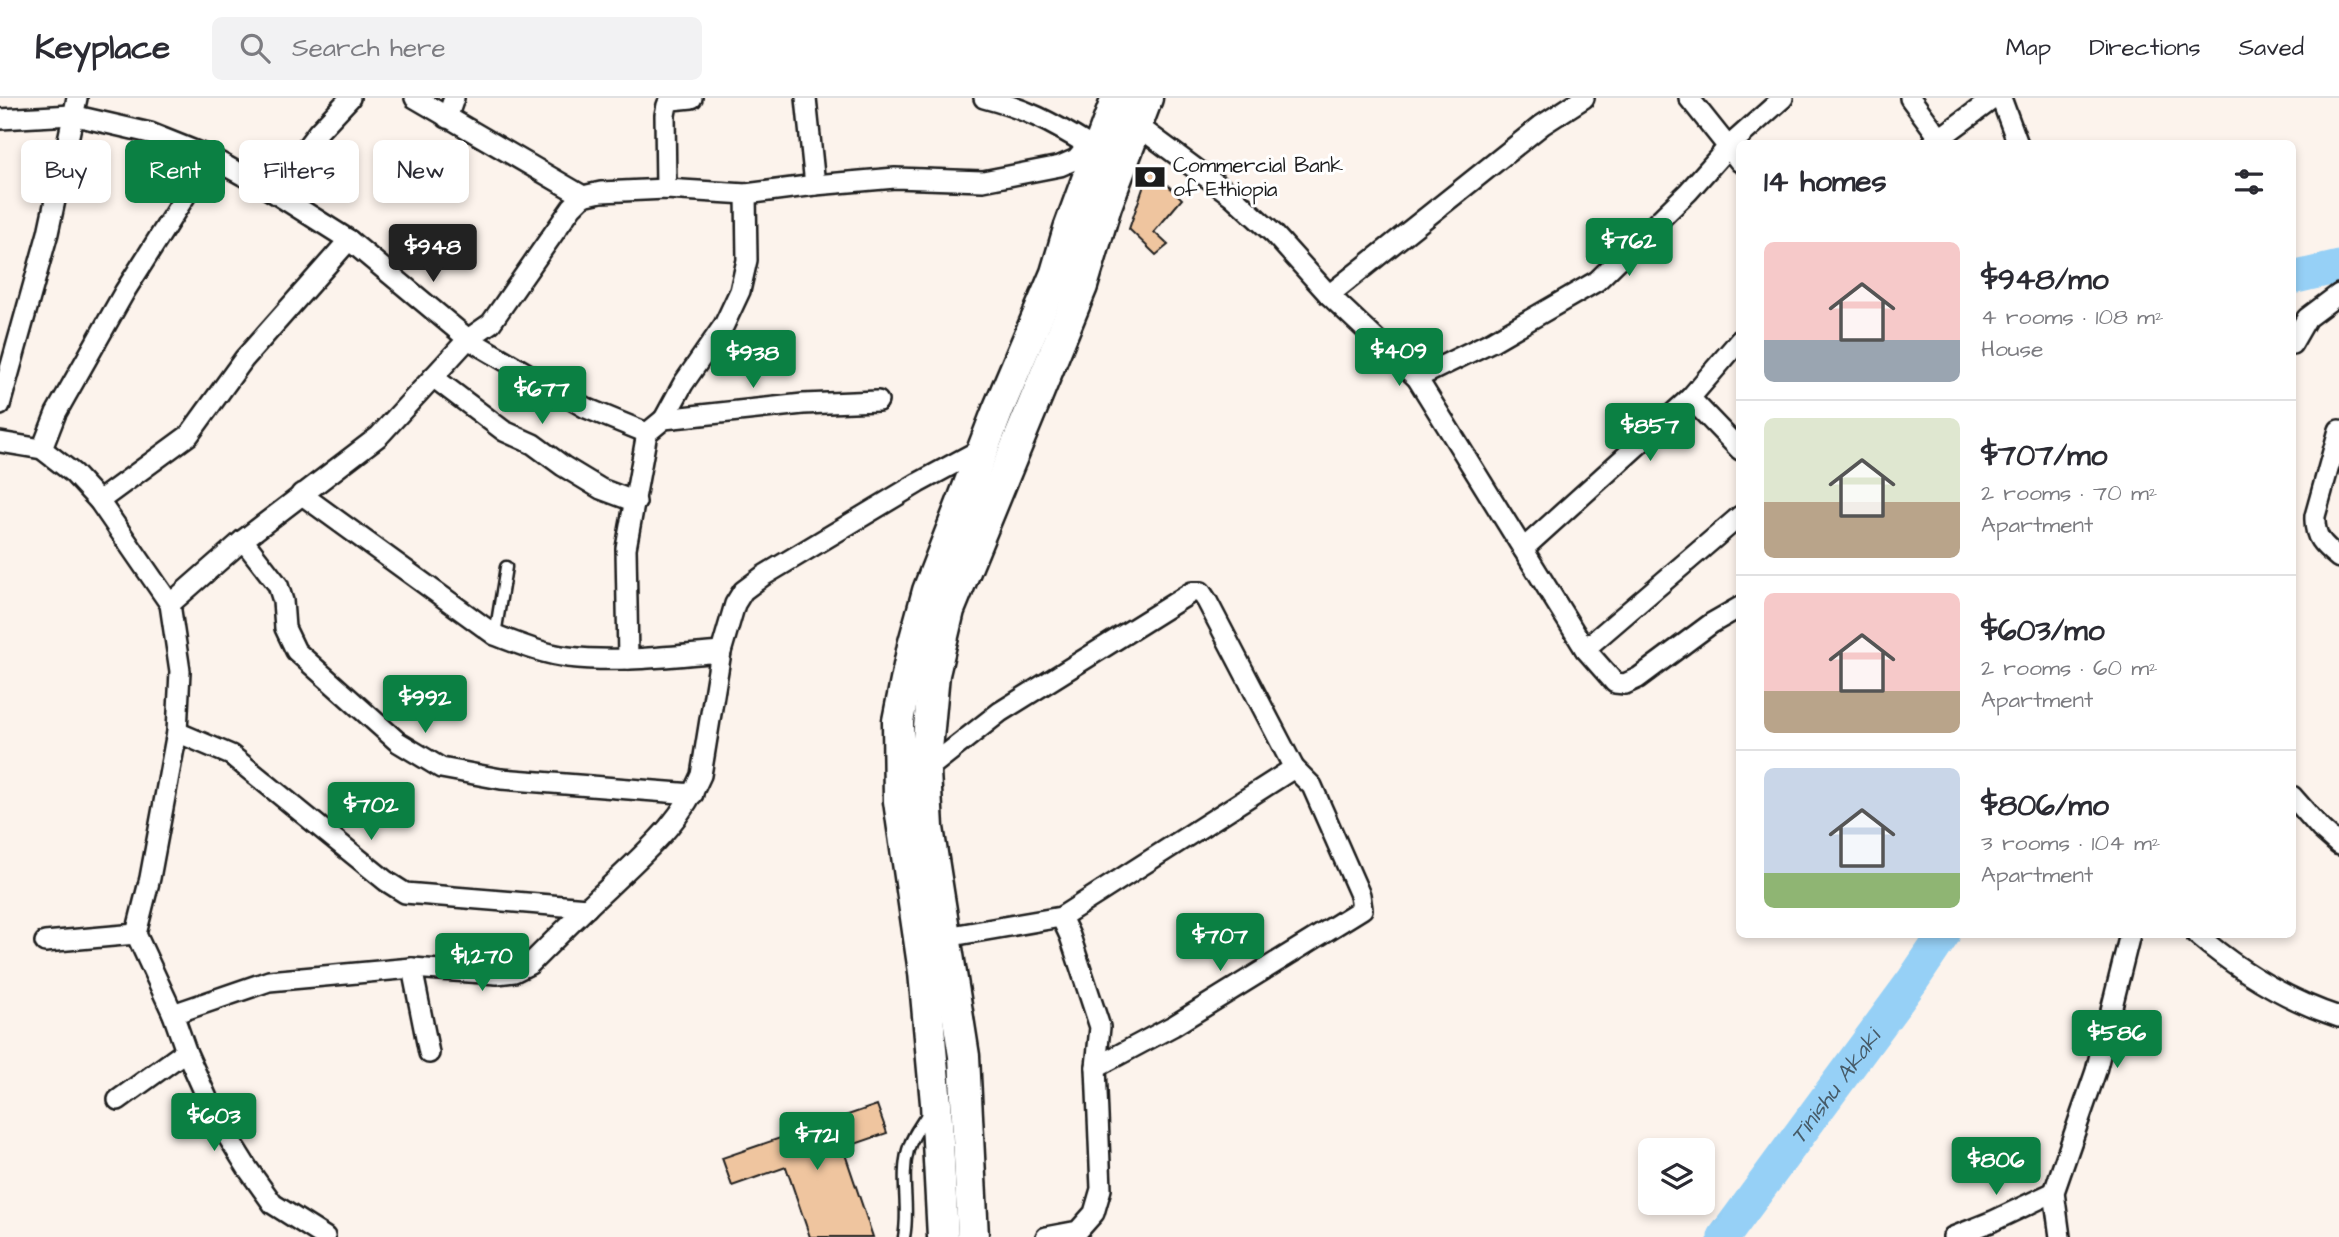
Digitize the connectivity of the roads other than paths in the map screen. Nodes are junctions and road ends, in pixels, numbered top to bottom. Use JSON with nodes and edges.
{"nodes":[{"id":1,"x":350,"y":98,"type":"edge"},
{"id":2,"x":415,"y":98,"type":"edge"},
{"id":3,"x":454,"y":98,"type":"edge"},
{"id":4,"x":692,"y":98,"type":"edge"},
{"id":5,"x":806,"y":98,"type":"edge"},
{"id":6,"x":984,"y":98,"type":"edge"},
{"id":7,"x":1117,"y":98,"type":"edge"},
{"id":8,"x":1584,"y":98,"type":"edge"},
{"id":9,"x":1689,"y":98,"type":"edge"},
{"id":10,"x":1783,"y":98,"type":"edge"},
{"id":11,"x":1910,"y":98,"type":"edge"},
{"id":12,"x":1994,"y":98,"type":"edge"},
{"id":13,"x":2001,"y":98,"type":"edge"},
{"id":14,"x":75,"y":106,"type":"edge"},
{"id":15,"x":1142,"y":112,"type":"edge"},
{"id":16,"x":447,"y":118,"type":"junction"},
{"id":17,"x":0,"y":119,"type":"edge"},
{"id":18,"x":168,"y":140,"type":"edge"},
{"id":19,"x":312,"y":140,"type":"edge"},
{"id":20,"x":1746,"y":140,"type":"edge"},
{"id":21,"x":1935,"y":140,"type":"edge"},
{"id":22,"x":2017,"y":140,"type":"edge"},
{"id":23,"x":1093,"y":146,"type":"junction"},
{"id":24,"x":1734,"y":154,"type":"edge"},
{"id":25,"x":815,"y":185,"type":"junction"},
{"id":26,"x":666,"y":189,"type":"junction"},
{"id":27,"x":746,"y":194,"type":"junction"},
{"id":28,"x":583,"y":196,"type":"junction"},
{"id":29,"x":181,"y":203,"type":"edge"},
{"id":30,"x":290,"y":203,"type":"edge"},
{"id":31,"x":349,"y":240,"type":"junction"},
{"id":32,"x":2339,"y":294,"type":"edge"},
{"id":33,"x":1329,"y":295,"type":"junction"},
{"id":34,"x":2296,"y":337,"type":"edge"},
{"id":35,"x":468,"y":339,"type":"junction"},
{"id":36,"x":1736,"y":345,"type":"edge"},
{"id":37,"x":433,"y":377,"type":"junction"},
{"id":38,"x":1417,"y":377,"type":"junction"},
{"id":39,"x":1690,"y":398,"type":"junction"},
{"id":40,"x":878,"y":401,"type":"dead end"},
{"id":41,"x":0,"y":405,"type":"edge"},
{"id":42,"x":664,"y":419,"type":"junction"},
{"id":43,"x":2339,"y":430,"type":"edge"},
{"id":44,"x":647,"y":433,"type":"junction"},
{"id":45,"x":0,"y":442,"type":"edge"},
{"id":46,"x":1736,"y":446,"type":"edge"},
{"id":47,"x":43,"y":449,"type":"junction"},
{"id":48,"x":983,"y":449,"type":"junction"},
{"id":49,"x":1011,"y":460,"type":"junction"},
{"id":50,"x":301,"y":494,"type":"junction"},
{"id":51,"x":99,"y":501,"type":"junction"},
{"id":52,"x":636,"y":502,"type":"junction"},
{"id":53,"x":1736,"y":519,"type":"edge"},
{"id":54,"x":243,"y":540,"type":"junction"},
{"id":55,"x":1523,"y":549,"type":"junction"},
{"id":56,"x":2339,"y":558,"type":"edge"},
{"id":57,"x":506,"y":567,"type":"dead end"},
{"id":58,"x":170,"y":604,"type":"junction"},
{"id":59,"x":1736,"y":609,"type":"edge"},
{"id":60,"x":495,"y":635,"type":"junction"},
{"id":61,"x":1585,"y":649,"type":"junction"},
{"id":62,"x":721,"y":652,"type":"junction"},
{"id":63,"x":628,"y":659,"type":"junction"},
{"id":64,"x":177,"y":732,"type":"junction"},
{"id":65,"x":1294,"y":768,"type":"junction"},
{"id":66,"x":925,"y":771,"type":"junction"},
{"id":67,"x":693,"y":794,"type":"junction"},
{"id":68,"x":2296,"y":803,"type":"edge"},
{"id":69,"x":2339,"y":845,"type":"edge"},
{"id":70,"x":587,"y":908,"type":"junction"},
{"id":71,"x":1061,"y":917,"type":"junction"},
{"id":72,"x":136,"y":934,"type":"junction"},
{"id":73,"x":946,"y":937,"type":"junction"},
{"id":74,"x":2129,"y":938,"type":"edge"},
{"id":75,"x":2201,"y":938,"type":"edge"},
{"id":76,"x":45,"y":942,"type":"dead end"},
{"id":77,"x":412,"y":968,"type":"junction"},
{"id":78,"x":173,"y":1014,"type":"junction"},
{"id":79,"x":2339,"y":1017,"type":"edge"},
{"id":80,"x":186,"y":1051,"type":"junction"},
{"id":81,"x":429,"y":1053,"type":"dead end"},
{"id":82,"x":1096,"y":1067,"type":"junction"},
{"id":83,"x":118,"y":1100,"type":"dead end"},
{"id":84,"x":936,"y":1103,"type":"junction"},
{"id":85,"x":2054,"y":1192,"type":"junction"},
{"id":86,"x":325,"y":1237,"type":"edge"},
{"id":87,"x":904,"y":1237,"type":"edge"},
{"id":88,"x":943,"y":1237,"type":"edge"},
{"id":89,"x":973,"y":1237,"type":"edge"},
{"id":90,"x":1046,"y":1237,"type":"edge"},
{"id":91,"x":1953,"y":1237,"type":"edge"},
{"id":92,"x":2060,"y":1237,"type":"edge"}],
"edges":[{"from":1,"to":19,"type":"street"},
{"from":2,"to":16,"type":"street"},
{"from":3,"to":16,"type":"street"},
{"from":4,"to":26,"type":"street"},
{"from":5,"to":25,"type":"street"},
{"from":6,"to":23,"type":"street"},
{"from":7,"to":23,"type":"main road"},
{"from":8,"to":33,"type":"street"},
{"from":9,"to":24,"type":"street"},
{"from":10,"to":20,"type":"street"},
{"from":11,"to":21,"type":"street"},
{"from":12,"to":21,"type":"street"},
{"from":13,"to":22,"type":"street"},
{"from":14,"to":17,"type":"street"},
{"from":14,"to":18,"type":"street"},
{"from":14,"to":41,"type":"street"},
{"from":15,"to":33,"type":"street"},
{"from":15,"to":49,"type":"main road"},
{"from":16,"to":28,"type":"street"},
{"from":23,"to":25,"type":"street"},
{"from":23,"to":48,"type":"main road"},
{"from":24,"to":38,"type":"street"},
{"from":25,"to":27,"type":"street"},
{"from":26,"to":27,"type":"street"},
{"from":26,"to":28,"type":"street"},
{"from":27,"to":42,"type":"street"},
{"from":28,"to":35,"type":"street"},
{"from":29,"to":47,"type":"street"},
{"from":30,"to":31,"type":"street"},
{"from":31,"to":35,"type":"street"},
{"from":31,"to":51,"type":"street"},
{"from":32,"to":34,"type":"street"},
{"from":33,"to":38,"type":"street"},
{"from":35,"to":37,"type":"street"},
{"from":35,"to":44,"type":"street"},
{"from":36,"to":39,"type":"street"},
{"from":37,"to":50,"type":"street"},
{"from":37,"to":52,"type":"street"},
{"from":38,"to":55,"type":"street"},
{"from":39,"to":46,"type":"street"},
{"from":39,"to":55,"type":"street"},
{"from":40,"to":42,"type":"street"},
{"from":42,"to":44,"type":"street"},
{"from":43,"to":56,"type":"street"},
{"from":44,"to":52,"type":"street"},
{"from":45,"to":47,"type":"street"},
{"from":47,"to":51,"type":"street"},
{"from":48,"to":49,"type":"street"},
{"from":48,"to":62,"type":"street"},
{"from":48,"to":84,"type":"main road"},
{"from":49,"to":66,"type":"main road"},
{"from":50,"to":54,"type":"street"},
{"from":50,"to":60,"type":"street"},
{"from":51,"to":58,"type":"street"},
{"from":52,"to":63,"type":"street"},
{"from":53,"to":61,"type":"street"},
{"from":54,"to":58,"type":"street"},
{"from":54,"to":67,"type":"street"},
{"from":55,"to":61,"type":"street"},
{"from":57,"to":60,"type":"lane"},
{"from":58,"to":64,"type":"street"},
{"from":59,"to":61,"type":"street"},
{"from":60,"to":63,"type":"street"},
{"from":62,"to":63,"type":"street"},
{"from":62,"to":67,"type":"street"},
{"from":64,"to":70,"type":"street"},
{"from":64,"to":72,"type":"street"},
{"from":65,"to":66,"type":"street"},
{"from":65,"to":71,"type":"street"},
{"from":65,"to":82,"type":"street"},
{"from":66,"to":73,"type":"main road"},
{"from":67,"to":70,"type":"street"},
{"from":68,"to":69,"type":"street"},
{"from":70,"to":77,"type":"street"},
{"from":71,"to":73,"type":"street"},
{"from":71,"to":82,"type":"street"},
{"from":72,"to":76,"type":"street"},
{"from":72,"to":78,"type":"street"},
{"from":73,"to":89,"type":"main road"},
{"from":74,"to":85,"type":"street"},
{"from":75,"to":79,"type":"street"},
{"from":77,"to":78,"type":"street"},
{"from":77,"to":81,"type":"street"},
{"from":78,"to":80,"type":"street"},
{"from":80,"to":83,"type":"street"},
{"from":80,"to":86,"type":"street"},
{"from":82,"to":90,"type":"street"},
{"from":84,"to":87,"type":"lane"},
{"from":84,"to":88,"type":"main road"},
{"from":85,"to":91,"type":"street"},
{"from":85,"to":92,"type":"street"}]}
